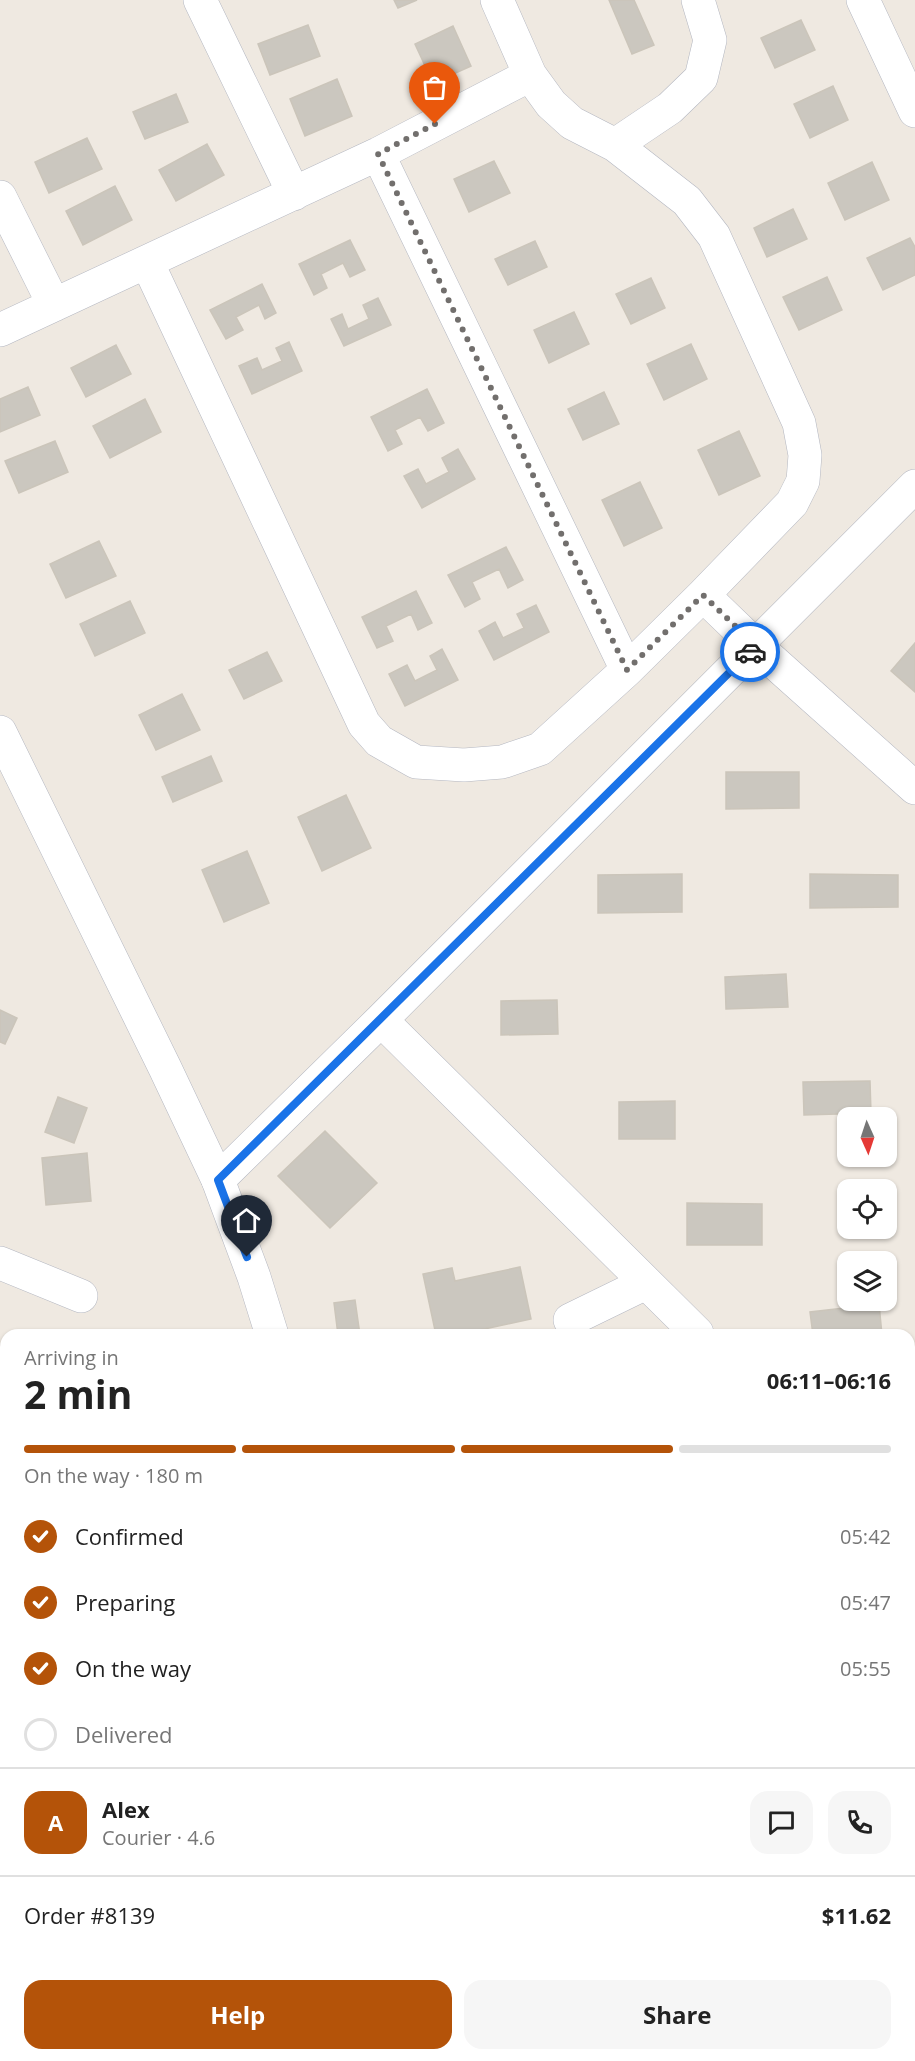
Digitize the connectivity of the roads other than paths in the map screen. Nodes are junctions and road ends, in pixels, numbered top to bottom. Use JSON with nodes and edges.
{"nodes":[{"id":1,"x":200,"y":0,"type":"edge"},
{"id":2,"x":497,"y":0,"type":"edge"},
{"id":3,"x":698,"y":0,"type":"edge"},
{"id":4,"x":863,"y":0,"type":"edge"},
{"id":5,"x":530,"y":75,"type":"junction"},
{"id":6,"x":915,"y":111,"type":"edge"},
{"id":7,"x":615,"y":145,"type":"junction"},
{"id":8,"x":378,"y":154,"type":"junction"},
{"id":9,"x":294,"y":194,"type":"junction"},
{"id":10,"x":0,"y":197,"type":"edge"},
{"id":11,"x":147,"y":262,"type":"junction"},
{"id":12,"x":54,"y":305,"type":"junction"},
{"id":13,"x":0,"y":330,"type":"edge"},
{"id":14,"x":915,"y":486,"type":"edge"},
{"id":15,"x":703,"y":595,"type":"junction"},
{"id":16,"x":756,"y":646,"type":"junction"},
{"id":17,"x":627,"y":670,"type":"junction"},
{"id":18,"x":0,"y":732,"type":"edge"},
{"id":19,"x":915,"y":788,"type":"edge"},
{"id":20,"x":381,"y":1020,"type":"junction"},
{"id":21,"x":218,"y":1180,"type":"junction"},
{"id":22,"x":0,"y":1263,"type":"edge"},
{"id":23,"x":646,"y":1283,"type":"junction"},
{"id":24,"x":81,"y":1296,"type":"dead end"},
{"id":25,"x":570,"y":1320,"type":"dead end"},
{"id":26,"x":271,"y":1329,"type":"edge"},
{"id":27,"x":693,"y":1329,"type":"edge"}],
"edges":[{"from":1,"to":9,"type":"street"},
{"from":2,"to":5,"type":"street"},
{"from":3,"to":7,"type":"street"},
{"from":4,"to":6,"type":"street"},
{"from":5,"to":7,"type":"street"},
{"from":5,"to":8,"type":"street"},
{"from":7,"to":15,"type":"street"},
{"from":8,"to":9,"type":"street"},
{"from":8,"to":17,"type":"street"},
{"from":9,"to":11,"type":"street"},
{"from":10,"to":12,"type":"street"},
{"from":11,"to":12,"type":"street"},
{"from":11,"to":17,"type":"street"},
{"from":12,"to":13,"type":"street"},
{"from":14,"to":16,"type":"street"},
{"from":15,"to":16,"type":"street"},
{"from":15,"to":17,"type":"street"},
{"from":16,"to":19,"type":"street"},
{"from":16,"to":20,"type":"street"},
{"from":18,"to":21,"type":"street"},
{"from":20,"to":21,"type":"street"},
{"from":20,"to":23,"type":"street"},
{"from":21,"to":26,"type":"street"},
{"from":22,"to":24,"type":"street"},
{"from":23,"to":25,"type":"street"},
{"from":23,"to":27,"type":"street"}]}
